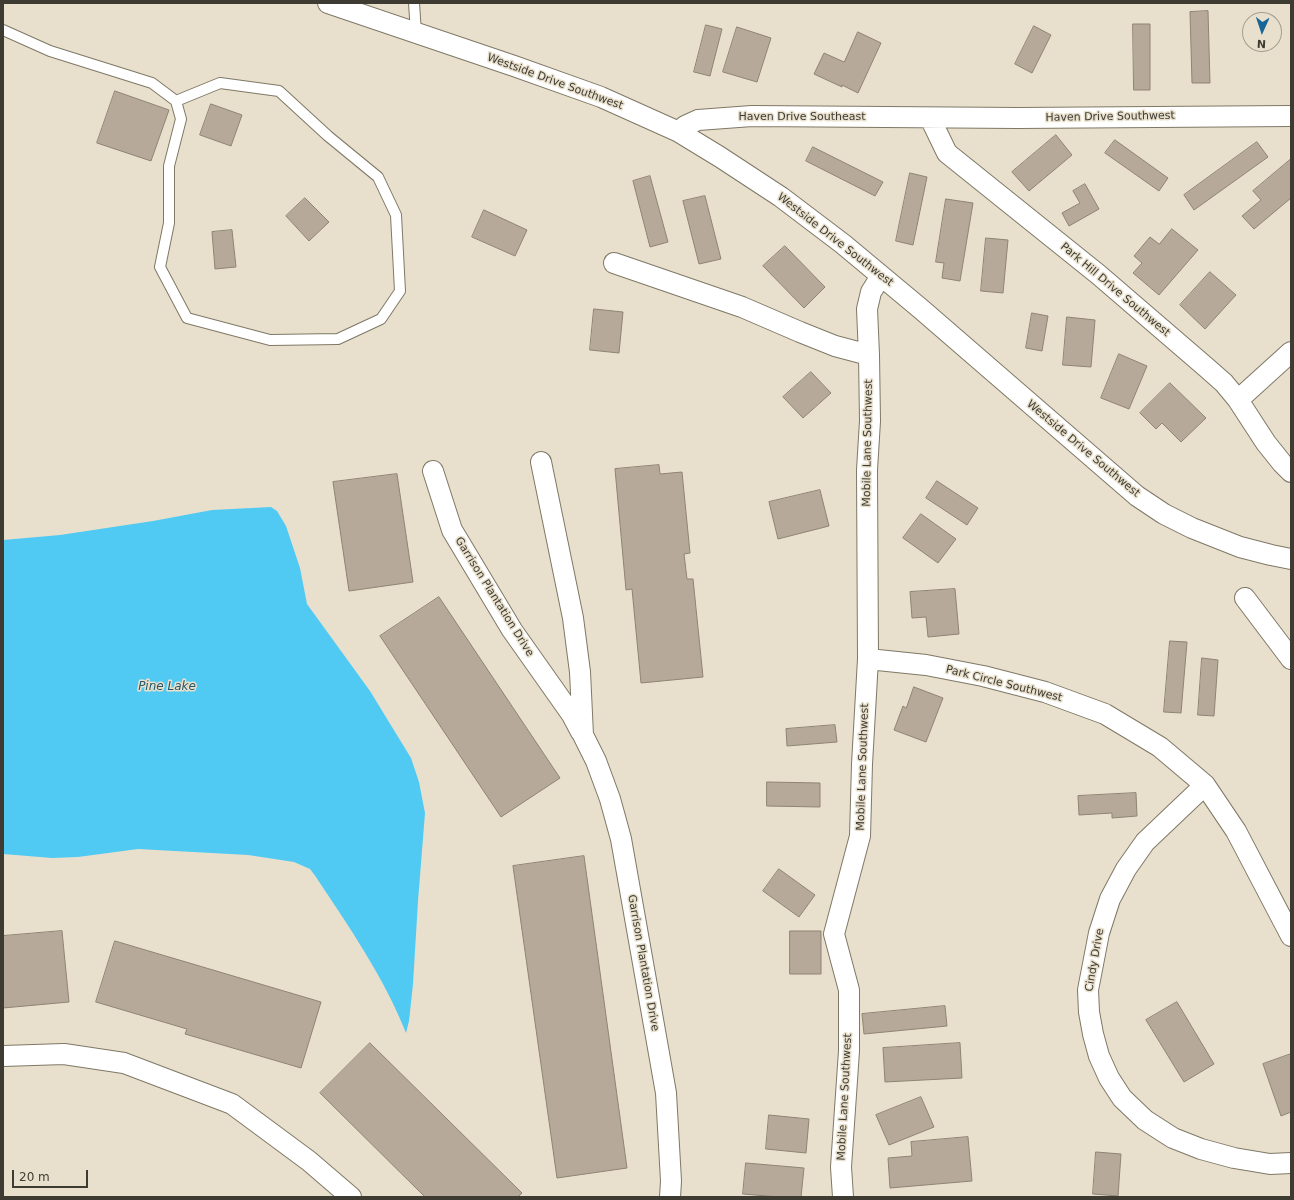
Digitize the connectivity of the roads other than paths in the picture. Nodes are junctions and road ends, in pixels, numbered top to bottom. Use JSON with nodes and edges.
{"nodes":[{"id":1,"x":328,"y":3,"type":"edge"},
{"id":2,"x":414,"y":3,"type":"edge"},
{"id":3,"x":358,"y":7,"type":"edge"},
{"id":4,"x":3,"y":30,"type":"edge"},
{"id":5,"x":416,"y":33,"type":"junction"},
{"id":6,"x":176,"y":100,"type":"junction"},
{"id":7,"x":1291,"y":116,"type":"edge"},
{"id":8,"x":930,"y":118,"type":"junction"},
{"id":9,"x":679,"y":132,"type":"junction"},
{"id":10,"x":614,"y":263,"type":"dead end"},
{"id":11,"x":881,"y":276,"type":"junction"},
{"id":12,"x":1291,"y":352,"type":"edge"},
{"id":13,"x":868,"y":355,"type":"junction"},
{"id":14,"x":1238,"y":400,"type":"junction"},
{"id":15,"x":541,"y":462,"type":"dead end"},
{"id":16,"x":433,"y":471,"type":"dead end"},
{"id":17,"x":1291,"y":472,"type":"edge"},
{"id":18,"x":1291,"y":558,"type":"edge"},
{"id":19,"x":1245,"y":598,"type":"dead end"},
{"id":20,"x":868,"y":659,"type":"junction"},
{"id":21,"x":1291,"y":659,"type":"edge"},
{"id":22,"x":583,"y":735,"type":"junction"},
{"id":23,"x":1205,"y":785,"type":"junction"},
{"id":24,"x":1291,"y":936,"type":"edge"},
{"id":25,"x":3,"y":1056,"type":"edge"},
{"id":26,"x":1291,"y":1163,"type":"edge"},
{"id":27,"x":351,"y":1197,"type":"edge"},
{"id":28,"x":670,"y":1197,"type":"edge"},
{"id":29,"x":843,"y":1197,"type":"edge"}],
"edges":[{"from":1,"to":3,"type":"street","name":"Westside Drive Southwest"},
{"from":2,"to":5,"type":"lane"},
{"from":3,"to":5,"type":"street","name":"Westside Drive Southwest"},
{"from":4,"to":6,"type":"lane"},
{"from":5,"to":9,"type":"street","name":"Westside Drive Southwest"},
{"from":6,"to":6,"type":"lane"},
{"from":7,"to":8,"type":"street","name":"Haven Drive Southwest"},
{"from":8,"to":9,"type":"street","name":"Haven Drive Southeast"},
{"from":8,"to":14,"type":"street","name":"Park Hill Drive Southwest"},
{"from":9,"to":11,"type":"street","name":"Westside Drive Southwest"},
{"from":10,"to":13,"type":"street"},
{"from":11,"to":13,"type":"street","name":"Mobile Lane Southwest"},
{"from":11,"to":18,"type":"street","name":"Westside Drive Southwest"},
{"from":12,"to":14,"type":"street"},
{"from":13,"to":20,"type":"street","name":"Mobile Lane Southwest"},
{"from":14,"to":17,"type":"street","name":"Park Hill Drive Southwest"},
{"from":15,"to":22,"type":"street","name":"Garrison Plantation Drive"},
{"from":16,"to":22,"type":"street","name":"Garrison Plantation Drive"},
{"from":19,"to":21,"type":"street"},
{"from":20,"to":23,"type":"street","name":"Park Circle Southwest"},
{"from":20,"to":29,"type":"street","name":"Mobile Lane Southwest"},
{"from":22,"to":28,"type":"street","name":"Garrison Plantation Drive"},
{"from":23,"to":24,"type":"street","name":"Park Circle Southwest"},
{"from":23,"to":26,"type":"street","name":"Cindy Drive"},
{"from":25,"to":27,"type":"street"}]}
